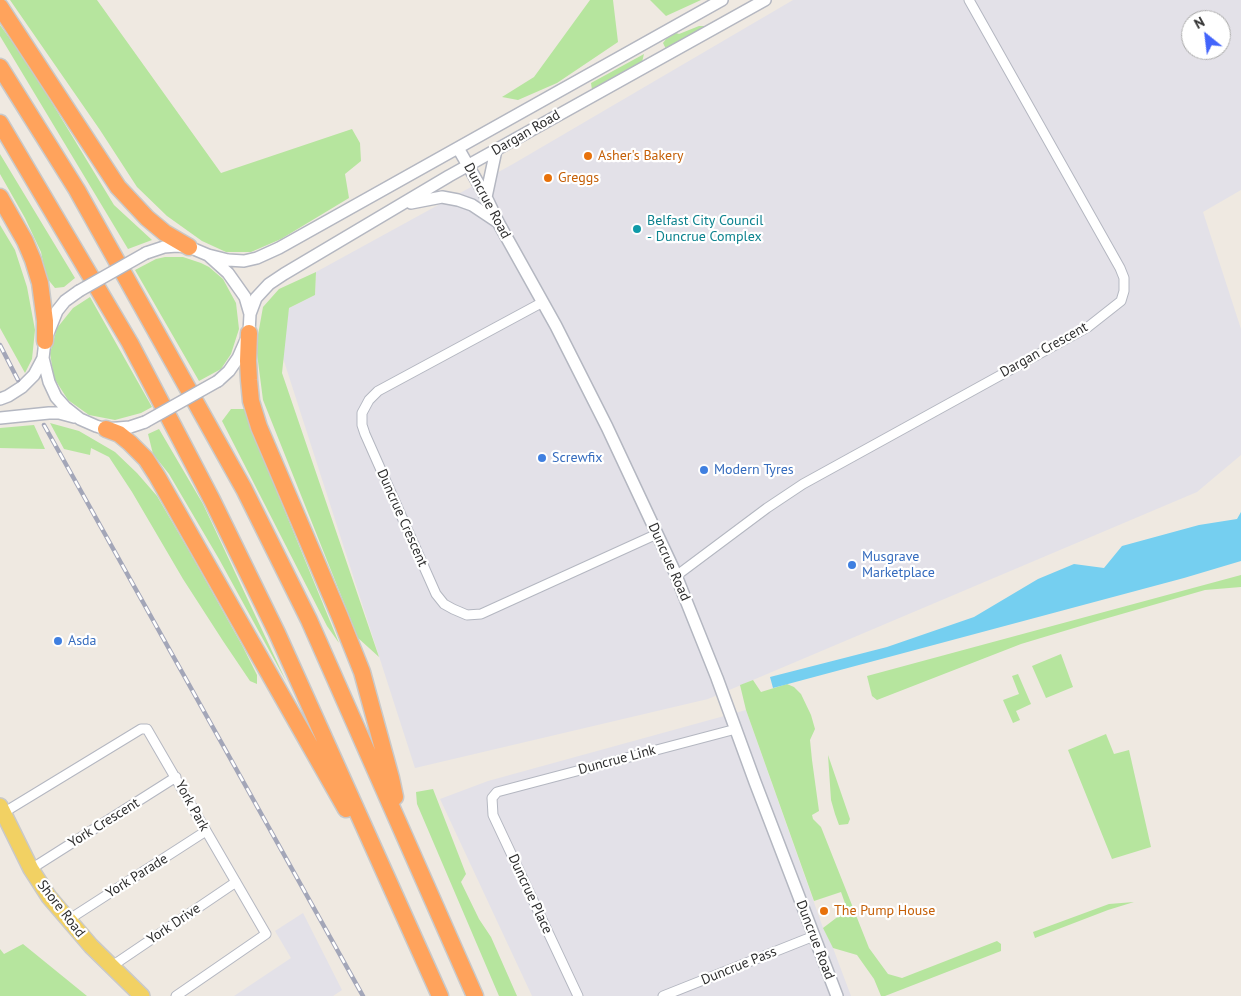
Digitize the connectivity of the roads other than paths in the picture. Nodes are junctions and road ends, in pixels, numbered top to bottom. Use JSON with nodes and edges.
{"nodes":[{"id":1,"x":722,"y":0,"type":"edge"},
{"id":2,"x":765,"y":0,"type":"edge"},
{"id":3,"x":969,"y":0,"type":"edge"},
{"id":4,"x":0,"y":7,"type":"edge"},
{"id":5,"x":0,"y":68,"type":"edge"},
{"id":6,"x":0,"y":124,"type":"edge"},
{"id":7,"x":458,"y":148,"type":"junction"},
{"id":8,"x":496,"y":150,"type":"junction"},
{"id":9,"x":468,"y":165,"type":"junction"},
{"id":10,"x":0,"y":197,"type":"edge"},
{"id":11,"x":486,"y":197,"type":"junction"},
{"id":12,"x":401,"y":206,"type":"junction"},
{"id":13,"x":498,"y":222,"type":"junction"},
{"id":14,"x":189,"y":247,"type":"junction"},
{"id":15,"x":208,"y":255,"type":"junction"},
{"id":16,"x":543,"y":302,"type":"junction"},
{"id":17,"x":250,"y":314,"type":"junction"},
{"id":18,"x":249,"y":333,"type":"junction"},
{"id":19,"x":45,"y":341,"type":"junction"},
{"id":20,"x":43,"y":358,"type":"junction"},
{"id":21,"x":0,"y":399,"type":"edge"},
{"id":22,"x":0,"y":418,"type":"edge"},
{"id":23,"x":80,"y":419,"type":"junction"},
{"id":24,"x":106,"y":429,"type":"junction"},
{"id":25,"x":657,"y":534,"type":"junction"},
{"id":26,"x":676,"y":576,"type":"junction"},
{"id":27,"x":736,"y":729,"type":"junction"},
{"id":28,"x":176,"y":777,"type":"junction"},
{"id":29,"x":497,"y":792,"type":"joint"},
{"id":30,"x":2,"y":810,"type":"edge"},
{"id":31,"x":400,"y":825,"type":"junction"},
{"id":32,"x":206,"y":831,"type":"junction"},
{"id":33,"x":377,"y":855,"type":"junction"},
{"id":34,"x":31,"y":869,"type":"junction"},
{"id":35,"x":236,"y":882,"type":"junction"},
{"id":36,"x":68,"y":920,"type":"junction"},
{"id":37,"x":814,"y":936,"type":"junction"},
{"id":38,"x":112,"y":966,"type":"junction"},
{"id":39,"x":142,"y":996,"type":"edge"},
{"id":40,"x":176,"y":996,"type":"edge"},
{"id":41,"x":440,"y":996,"type":"edge"},
{"id":42,"x":476,"y":996,"type":"edge"},
{"id":43,"x":578,"y":996,"type":"edge"},
{"id":44,"x":663,"y":996,"type":"edge"},
{"id":45,"x":837,"y":996,"type":"edge"}],
"edges":[{"from":1,"to":7,"type":"street","name":"Dargan Road"},
{"from":2,"to":8,"type":"street","name":"Dargan Road"},
{"from":3,"to":26,"type":"street","name":"Dargan Crescent"},
{"from":4,"to":14,"type":"highway"},
{"from":5,"to":31,"type":"highway"},
{"from":6,"to":33,"type":"highway"},
{"from":7,"to":9,"type":"street","name":"Duncrue Road"},
{"from":7,"to":15,"type":"street","name":"Dargan Road"},
{"from":8,"to":9,"type":"street","name":"Dargan Road"},
{"from":8,"to":11,"type":"street"},
{"from":9,"to":11,"type":"street","name":"Duncrue Road"},
{"from":9,"to":12,"type":"street","name":"Dargan Road"},
{"from":10,"to":19,"type":"highway"},
{"from":11,"to":13,"type":"street","name":"Duncrue Road"},
{"from":12,"to":13,"type":"street"},
{"from":12,"to":17,"type":"street","name":"Dargan Road"},
{"from":13,"to":16,"type":"street","name":"Duncrue Road"},
{"from":14,"to":15,"type":"street"},
{"from":14,"to":19,"type":"street","bridge":true},
{"from":15,"to":17,"type":"street"},
{"from":16,"to":25,"type":"street","name":"Duncrue Road"},
{"from":16,"to":25,"type":"street","name":"Duncrue Crescent"},
{"from":17,"to":18,"type":"street"},
{"from":18,"to":24,"type":"street","bridge":true},
{"from":18,"to":31,"type":"highway"},
{"from":19,"to":20,"type":"street"},
{"from":20,"to":21,"type":"street"},
{"from":20,"to":23,"type":"street"},
{"from":22,"to":23,"type":"street"},
{"from":23,"to":24,"type":"street"},
{"from":24,"to":33,"type":"highway"},
{"from":25,"to":26,"type":"street","name":"Duncrue Road"},
{"from":26,"to":27,"type":"street","name":"Duncrue Road"},
{"from":27,"to":29,"type":"street","name":"Duncrue Link"},
{"from":27,"to":37,"type":"street","name":"Duncrue Road"},
{"from":28,"to":30,"type":"street","name":"York Park"},
{"from":28,"to":32,"type":"street","name":"York Park"},
{"from":28,"to":34,"type":"street","name":"York Crescent"},
{"from":29,"to":43,"type":"street","name":"Duncrue Place"},
{"from":30,"to":34,"type":"main road","name":"Shore Road"},
{"from":31,"to":42,"type":"highway"},
{"from":32,"to":35,"type":"street","name":"York Park"},
{"from":32,"to":36,"type":"street","name":"York Parade"},
{"from":33,"to":41,"type":"highway"},
{"from":34,"to":36,"type":"main road","name":"Shore Road"},
{"from":35,"to":38,"type":"street","name":"York Drive"},
{"from":35,"to":40,"type":"street","name":"York Park"},
{"from":36,"to":38,"type":"main road","name":"Shore Road"},
{"from":37,"to":44,"type":"street","name":"Duncrue Pass"},
{"from":37,"to":45,"type":"street","name":"Duncrue Road"},
{"from":38,"to":39,"type":"main road","name":"Shore Road"}]}
